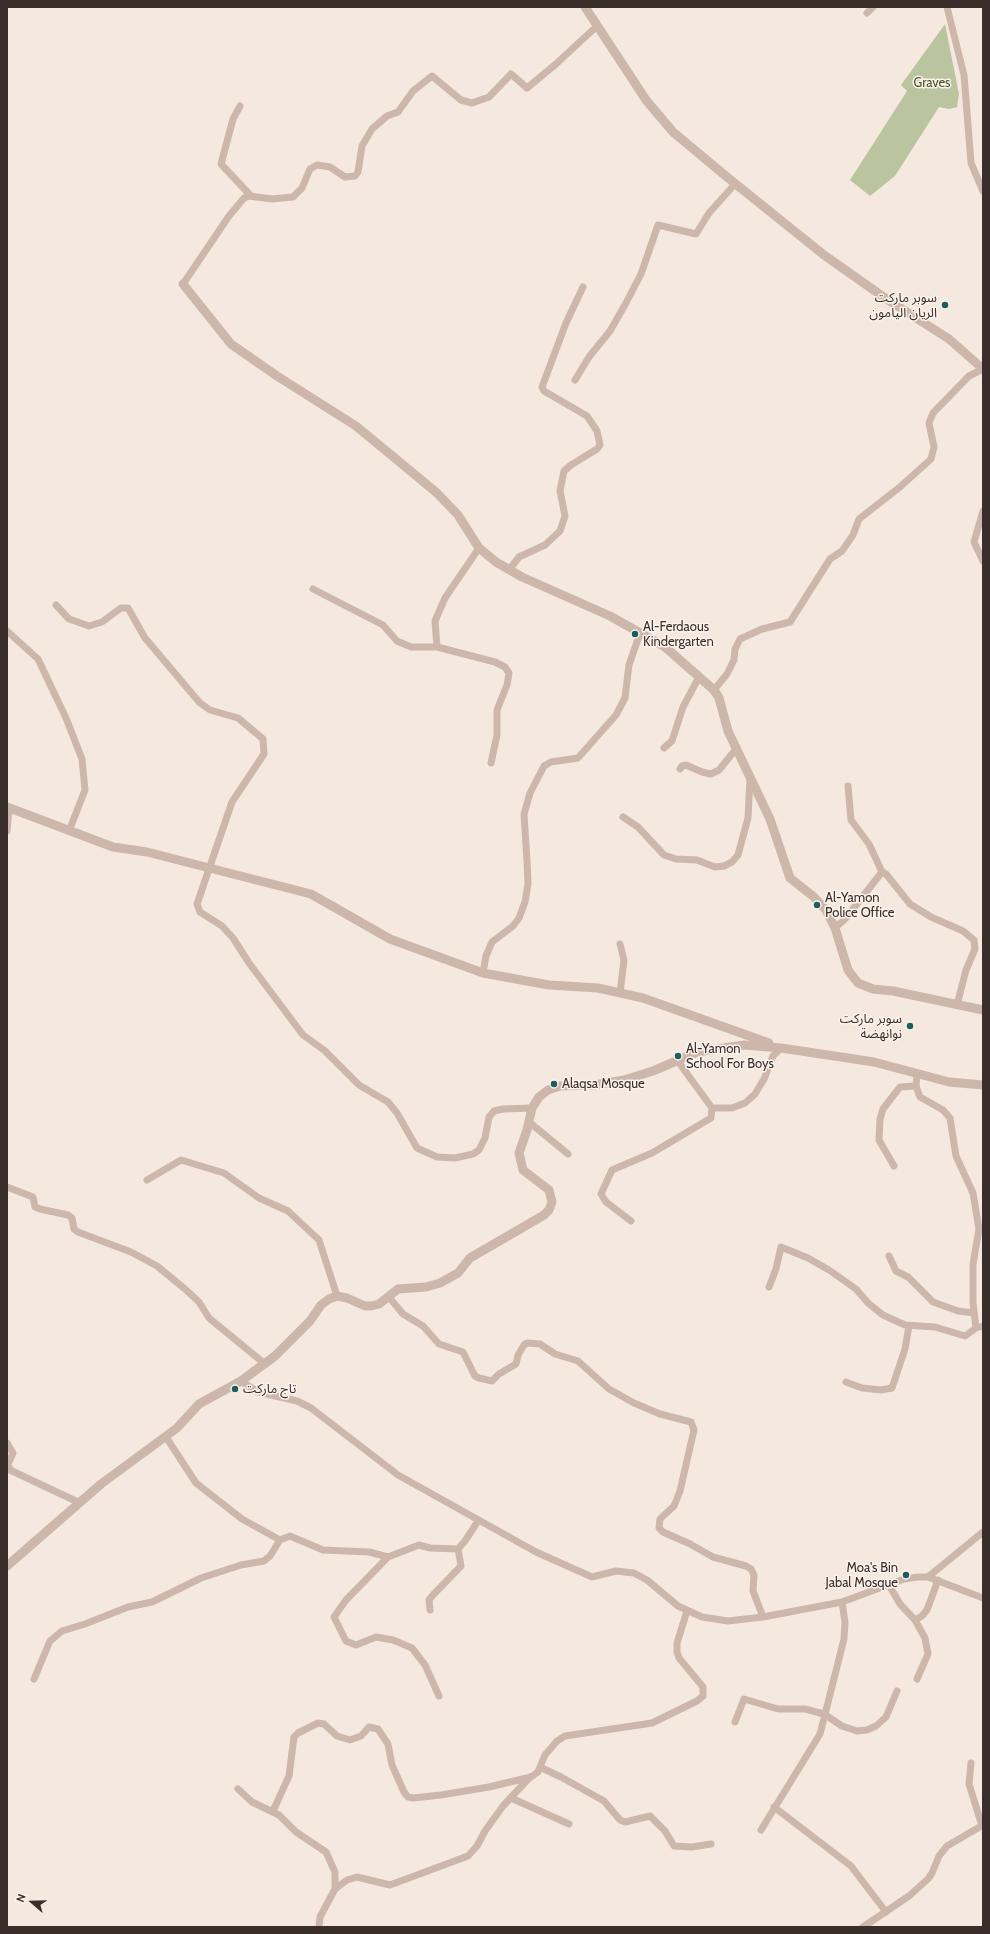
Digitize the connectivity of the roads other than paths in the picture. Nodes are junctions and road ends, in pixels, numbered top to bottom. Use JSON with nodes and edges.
{"nodes":[{"id":1,"x":585,"y":7,"type":"edge"},
{"id":2,"x":873,"y":7,"type":"edge"},
{"id":3,"x":947,"y":7,"type":"edge"},
{"id":4,"x":867,"y":13,"type":"dead end"},
{"id":5,"x":597,"y":26,"type":"junction"},
{"id":6,"x":240,"y":106,"type":"dead end"},
{"id":7,"x":735,"y":184,"type":"junction"},
{"id":8,"x":983,"y":191,"type":"edge"},
{"id":9,"x":251,"y":196,"type":"junction"},
{"id":10,"x":183,"y":284,"type":"joint"},
{"id":11,"x":583,"y":287,"type":"dead end"},
{"id":12,"x":983,"y":369,"type":"edge"},
{"id":13,"x":575,"y":380,"type":"dead end"},
{"id":14,"x":983,"y":511,"type":"edge"},
{"id":15,"x":479,"y":548,"type":"junction"},
{"id":16,"x":983,"y":561,"type":"edge"},
{"id":17,"x":509,"y":570,"type":"junction"},
{"id":18,"x":313,"y":589,"type":"dead end"},
{"id":19,"x":56,"y":605,"type":"dead end"},
{"id":20,"x":7,"y":631,"type":"edge"},
{"id":21,"x":640,"y":633,"type":"junction"},
{"id":22,"x":437,"y":647,"type":"junction"},
{"id":23,"x":699,"y":677,"type":"junction"},
{"id":24,"x":714,"y":690,"type":"junction"},
{"id":25,"x":664,"y":748,"type":"dead end"},
{"id":26,"x":736,"y":749,"type":"junction"},
{"id":27,"x":491,"y":763,"type":"dead end"},
{"id":28,"x":680,"y":769,"type":"dead end"},
{"id":29,"x":750,"y":778,"type":"junction"},
{"id":30,"x":848,"y":786,"type":"dead end"},
{"id":31,"x":8,"y":808,"type":"edge"},
{"id":32,"x":624,"y":817,"type":"dead end"},
{"id":33,"x":69,"y":830,"type":"junction"},
{"id":34,"x":7,"y":831,"type":"edge"},
{"id":35,"x":209,"y":867,"type":"junction"},
{"id":36,"x":882,"y":872,"type":"junction"},
{"id":37,"x":835,"y":928,"type":"junction"},
{"id":38,"x":620,"y":944,"type":"dead end"},
{"id":39,"x":483,"y":973,"type":"junction"},
{"id":40,"x":620,"y":993,"type":"junction"},
{"id":41,"x":958,"y":1005,"type":"junction"},
{"id":42,"x":983,"y":1010,"type":"edge"},
{"id":43,"x":782,"y":1048,"type":"junction"},
{"id":44,"x":677,"y":1060,"type":"junction"},
{"id":45,"x":917,"y":1073,"type":"junction"},
{"id":46,"x":983,"y":1085,"type":"edge"},
{"id":47,"x":916,"y":1086,"type":"junction"},
{"id":48,"x":532,"y":1108,"type":"junction"},
{"id":49,"x":712,"y":1108,"type":"junction"},
{"id":50,"x":529,"y":1122,"type":"junction"},
{"id":51,"x":568,"y":1154,"type":"dead end"},
{"id":52,"x":894,"y":1166,"type":"dead end"},
{"id":53,"x":147,"y":1180,"type":"dead end"},
{"id":54,"x":7,"y":1187,"type":"edge"},
{"id":55,"x":631,"y":1220,"type":"dead end"},
{"id":56,"x":890,"y":1256,"type":"dead end"},
{"id":57,"x":769,"y":1287,"type":"dead end"},
{"id":58,"x":337,"y":1296,"type":"junction"},
{"id":59,"x":388,"y":1296,"type":"junction"},
{"id":60,"x":974,"y":1314,"type":"junction"},
{"id":61,"x":909,"y":1326,"type":"junction"},
{"id":62,"x":980,"y":1327,"type":"edge"},
{"id":63,"x":265,"y":1364,"type":"junction"},
{"id":64,"x":241,"y":1381,"type":"junction"},
{"id":65,"x":846,"y":1382,"type":"dead end"},
{"id":66,"x":166,"y":1437,"type":"junction"},
{"id":67,"x":7,"y":1443,"type":"edge"},
{"id":68,"x":80,"y":1503,"type":"junction"},
{"id":69,"x":478,"y":1521,"type":"junction"},
{"id":70,"x":983,"y":1532,"type":"edge"},
{"id":71,"x":280,"y":1540,"type":"junction"},
{"id":72,"x":458,"y":1549,"type":"junction"},
{"id":73,"x":388,"y":1557,"type":"junction"},
{"id":74,"x":7,"y":1566,"type":"edge"},
{"id":75,"x":928,"y":1577,"type":"junction"},
{"id":76,"x":938,"y":1580,"type":"junction"},
{"id":77,"x":889,"y":1585,"type":"junction"},
{"id":78,"x":983,"y":1598,"type":"edge"},
{"id":79,"x":842,"y":1602,"type":"junction"},
{"id":80,"x":430,"y":1610,"type":"dead end"},
{"id":81,"x":687,"y":1611,"type":"junction"},
{"id":82,"x":763,"y":1617,"type":"junction"},
{"id":83,"x":915,"y":1620,"type":"junction"},
{"id":84,"x":34,"y":1679,"type":"dead end"},
{"id":85,"x":917,"y":1679,"type":"dead end"},
{"id":86,"x":897,"y":1691,"type":"dead end"},
{"id":87,"x":439,"y":1696,"type":"dead end"},
{"id":88,"x":824,"y":1714,"type":"junction"},
{"id":89,"x":736,"y":1722,"type":"dead end"},
{"id":90,"x":971,"y":1763,"type":"dead end"},
{"id":91,"x":540,"y":1767,"type":"junction"},
{"id":92,"x":531,"y":1777,"type":"junction"},
{"id":93,"x":238,"y":1789,"type":"dead end"},
{"id":94,"x":511,"y":1798,"type":"junction"},
{"id":95,"x":774,"y":1807,"type":"junction"},
{"id":96,"x":273,"y":1811,"type":"junction"},
{"id":97,"x":569,"y":1824,"type":"dead end"},
{"id":98,"x":982,"y":1826,"type":"edge"},
{"id":99,"x":761,"y":1830,"type":"dead end"},
{"id":100,"x":711,"y":1844,"type":"dead end"},
{"id":101,"x":335,"y":1889,"type":"junction"},
{"id":102,"x":886,"y":1912,"type":"junction"},
{"id":103,"x":319,"y":1927,"type":"edge"},
{"id":104,"x":863,"y":1927,"type":"edge"}],
"edges":[{"from":1,"to":5,"type":"street"},
{"from":2,"to":4,"type":"street"},
{"from":3,"to":8,"type":"street"},
{"from":5,"to":7,"type":"street"},
{"from":5,"to":9,"type":"street"},
{"from":6,"to":9,"type":"street"},
{"from":7,"to":12,"type":"street"},
{"from":7,"to":13,"type":"street"},
{"from":9,"to":10,"type":"street"},
{"from":10,"to":15,"type":"street"},
{"from":11,"to":17,"type":"street"},
{"from":12,"to":24,"type":"street"},
{"from":14,"to":16,"type":"street"},
{"from":15,"to":17,"type":"street"},
{"from":15,"to":22,"type":"street"},
{"from":17,"to":21,"type":"street"},
{"from":18,"to":22,"type":"street"},
{"from":19,"to":35,"type":"street"},
{"from":20,"to":33,"type":"street"},
{"from":21,"to":23,"type":"street"},
{"from":21,"to":39,"type":"street"},
{"from":22,"to":27,"type":"street"},
{"from":23,"to":24,"type":"street"},
{"from":23,"to":25,"type":"street"},
{"from":24,"to":26,"type":"street"},
{"from":26,"to":28,"type":"street"},
{"from":26,"to":29,"type":"street"},
{"from":29,"to":32,"type":"street"},
{"from":29,"to":37,"type":"street"},
{"from":30,"to":36,"type":"street"},
{"from":31,"to":33,"type":"street"},
{"from":31,"to":34,"type":"street"},
{"from":33,"to":35,"type":"street"},
{"from":35,"to":39,"type":"street"},
{"from":35,"to":48,"type":"street"},
{"from":36,"to":37,"type":"street"},
{"from":36,"to":41,"type":"street"},
{"from":37,"to":41,"type":"street"},
{"from":38,"to":40,"type":"street"},
{"from":39,"to":40,"type":"street"},
{"from":40,"to":43,"type":"street"},
{"from":41,"to":42,"type":"street"},
{"from":43,"to":44,"type":"street"},
{"from":43,"to":45,"type":"street"},
{"from":43,"to":49,"type":"street"},
{"from":44,"to":48,"type":"street"},
{"from":44,"to":49,"type":"street"},
{"from":45,"to":46,"type":"street"},
{"from":45,"to":47,"type":"street"},
{"from":47,"to":52,"type":"street"},
{"from":47,"to":60,"type":"street"},
{"from":48,"to":50,"type":"street"},
{"from":49,"to":55,"type":"street"},
{"from":50,"to":51,"type":"street"},
{"from":50,"to":59,"type":"street"},
{"from":53,"to":58,"type":"street"},
{"from":54,"to":63,"type":"street"},
{"from":56,"to":60,"type":"street"},
{"from":57,"to":61,"type":"street"},
{"from":58,"to":59,"type":"street"},
{"from":58,"to":63,"type":"street"},
{"from":59,"to":82,"type":"street"},
{"from":60,"to":62,"type":"street"},
{"from":61,"to":62,"type":"street"},
{"from":61,"to":65,"type":"street"},
{"from":63,"to":64,"type":"street"},
{"from":64,"to":66,"type":"street"},
{"from":64,"to":69,"type":"street"},
{"from":66,"to":68,"type":"street"},
{"from":66,"to":71,"type":"street"},
{"from":67,"to":68,"type":"street"},
{"from":68,"to":74,"type":"street"},
{"from":69,"to":72,"type":"street"},
{"from":69,"to":81,"type":"street"},
{"from":70,"to":75,"type":"street"},
{"from":71,"to":73,"type":"street"},
{"from":71,"to":84,"type":"street"},
{"from":72,"to":73,"type":"street"},
{"from":72,"to":80,"type":"street"},
{"from":73,"to":87,"type":"street"},
{"from":75,"to":76,"type":"street"},
{"from":75,"to":77,"type":"street"},
{"from":76,"to":78,"type":"street"},
{"from":76,"to":83,"type":"street"},
{"from":77,"to":79,"type":"street"},
{"from":77,"to":83,"type":"street"},
{"from":79,"to":82,"type":"street"},
{"from":79,"to":88,"type":"street"},
{"from":81,"to":82,"type":"street"},
{"from":81,"to":91,"type":"street"},
{"from":83,"to":85,"type":"street"},
{"from":86,"to":88,"type":"street"},
{"from":88,"to":89,"type":"street"},
{"from":88,"to":95,"type":"street"},
{"from":90,"to":98,"type":"street"},
{"from":91,"to":92,"type":"street"},
{"from":91,"to":100,"type":"street"},
{"from":92,"to":94,"type":"street"},
{"from":92,"to":96,"type":"street"},
{"from":93,"to":96,"type":"street"},
{"from":94,"to":97,"type":"street"},
{"from":94,"to":101,"type":"street"},
{"from":95,"to":99,"type":"street"},
{"from":95,"to":102,"type":"street"},
{"from":96,"to":101,"type":"street"},
{"from":98,"to":102,"type":"street"},
{"from":101,"to":103,"type":"street"},
{"from":102,"to":104,"type":"street"}]}
